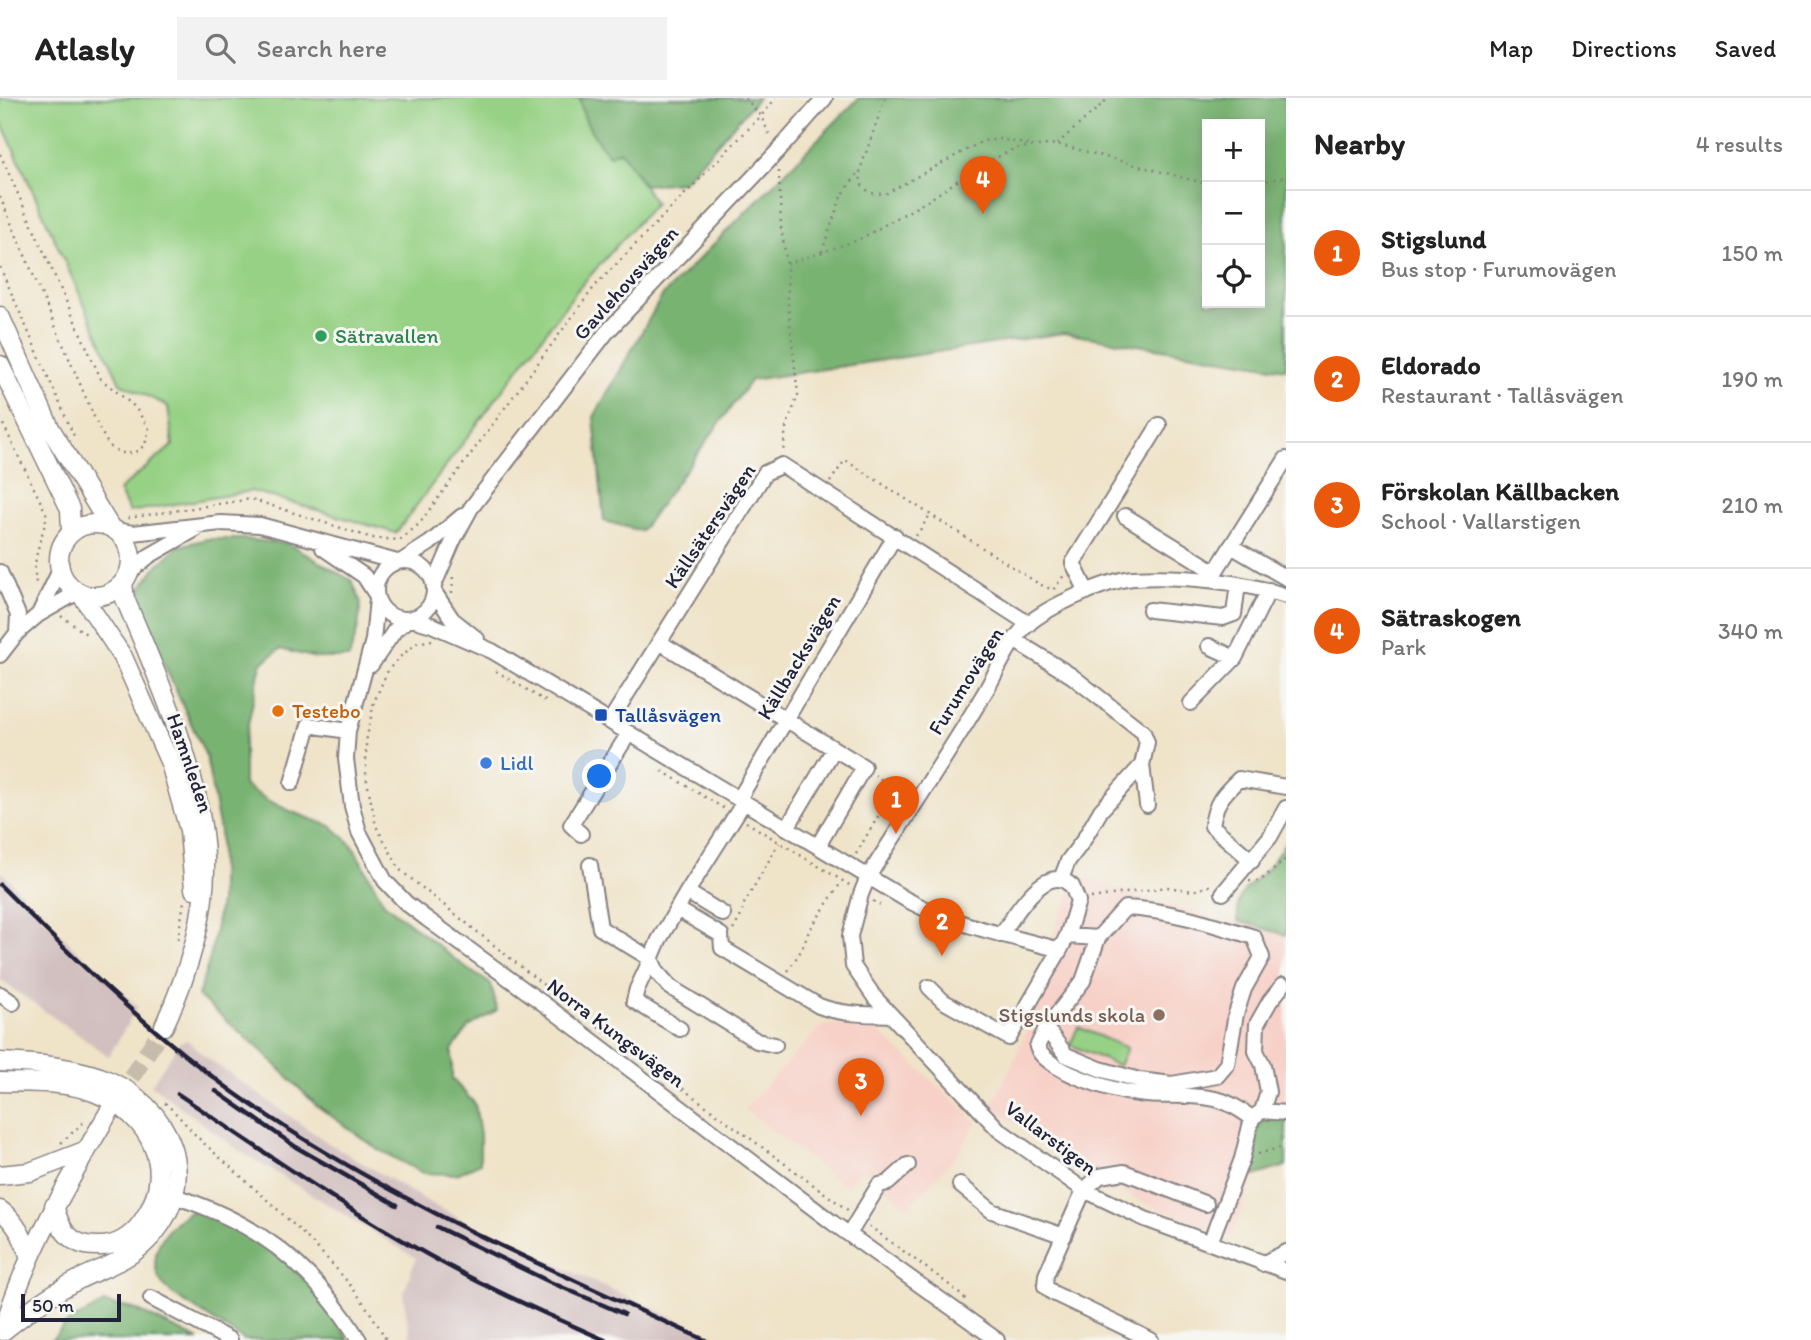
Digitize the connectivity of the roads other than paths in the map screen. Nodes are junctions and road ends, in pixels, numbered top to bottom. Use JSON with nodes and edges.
{"nodes":[{"id":1,"x":825,"y":98,"type":"edge"},
{"id":2,"x":0,"y":316,"type":"edge"},
{"id":3,"x":0,"y":365,"type":"edge"},
{"id":4,"x":1159,"y":425,"type":"dead end"},
{"id":5,"x":1286,"y":459,"type":"edge"},
{"id":6,"x":471,"y":508,"type":"junction"},
{"id":7,"x":1125,"y":516,"type":"dead end"},
{"id":8,"x":204,"y":525,"type":"junction"},
{"id":9,"x":113,"y":528,"type":"junction"},
{"id":10,"x":71,"y":532,"type":"junction"},
{"id":11,"x":895,"y":536,"type":"junction"},
{"id":12,"x":314,"y":541,"type":"junction"},
{"id":13,"x":1231,"y":546,"type":"junction"},
{"id":14,"x":400,"y":561,"type":"junction"},
{"id":15,"x":60,"y":570,"type":"junction"},
{"id":16,"x":0,"y":572,"type":"edge"},
{"id":17,"x":1212,"y":575,"type":"junction"},
{"id":18,"x":126,"y":578,"type":"junction"},
{"id":19,"x":1286,"y":578,"type":"edge"},
{"id":20,"x":1238,"y":584,"type":"junction"},
{"id":21,"x":434,"y":589,"type":"junction"},
{"id":22,"x":1269,"y":590,"type":"junction"},
{"id":23,"x":1087,"y":592,"type":"junction"},
{"id":24,"x":80,"y":593,"type":"junction"},
{"id":25,"x":376,"y":596,"type":"junction"},
{"id":26,"x":1286,"y":596,"type":"edge"},
{"id":27,"x":50,"y":603,"type":"junction"},
{"id":28,"x":1150,"y":610,"type":"dead end"},
{"id":29,"x":410,"y":620,"type":"junction"},
{"id":30,"x":1029,"y":624,"type":"junction"},
{"id":31,"x":17,"y":633,"type":"junction"},
{"id":32,"x":1014,"y":639,"type":"junction"},
{"id":33,"x":659,"y":642,"type":"junction"},
{"id":34,"x":1209,"y":646,"type":"dead end"},
{"id":35,"x":492,"y":651,"type":"junction"},
{"id":36,"x":0,"y":655,"type":"edge"},
{"id":37,"x":1236,"y":658,"type":"junction"},
{"id":38,"x":363,"y":678,"type":"junction"},
{"id":39,"x":1191,"y":703,"type":"dead end"},
{"id":40,"x":785,"y":720,"type":"junction"},
{"id":41,"x":610,"y":721,"type":"junction"},
{"id":42,"x":348,"y":731,"type":"junction"},
{"id":43,"x":629,"y":733,"type":"junction"},
{"id":44,"x":834,"y":749,"type":"junction"},
{"id":45,"x":1142,"y":765,"type":"junction"},
{"id":46,"x":292,"y":783,"type":"dead end"},
{"id":47,"x":1286,"y":787,"type":"edge"},
{"id":48,"x":742,"y":800,"type":"junction"},
{"id":49,"x":1147,"y":805,"type":"dead end"},
{"id":50,"x":1286,"y":808,"type":"edge"},
{"id":51,"x":787,"y":828,"type":"junction"},
{"id":52,"x":581,"y":834,"type":"dead end"},
{"id":53,"x":818,"y":846,"type":"junction"},
{"id":54,"x":1252,"y":861,"type":"junction"},
{"id":55,"x":590,"y":865,"type":"dead end"},
{"id":56,"x":868,"y":877,"type":"junction"},
{"id":57,"x":1061,"y":879,"type":"junction"},
{"id":58,"x":687,"y":892,"type":"junction"},
{"id":59,"x":1223,"y":893,"type":"dead end"},
{"id":60,"x":677,"y":909,"type":"junction"},
{"id":61,"x":723,"y":914,"type":"dead end"},
{"id":62,"x":1001,"y":935,"type":"junction"},
{"id":63,"x":1067,"y":936,"type":"junction"},
{"id":64,"x":1098,"y":938,"type":"junction"},
{"id":65,"x":1060,"y":950,"type":"junction"},
{"id":66,"x":651,"y":959,"type":"junction"},
{"id":67,"x":189,"y":965,"type":"junction"},
{"id":68,"x":1283,"y":985,"type":"dead end"},
{"id":69,"x":929,"y":987,"type":"dead end"},
{"id":70,"x":0,"y":994,"type":"edge"},
{"id":71,"x":13,"y":1003,"type":"dead end"},
{"id":72,"x":891,"y":1015,"type":"junction"},
{"id":73,"x":164,"y":1026,"type":"tunnel mouth"},
{"id":74,"x":1046,"y":1028,"type":"junction"},
{"id":75,"x":680,"y":1029,"type":"dead end"},
{"id":76,"x":775,"y":1045,"type":"dead end"},
{"id":77,"x":0,"y":1062,"type":"edge"},
{"id":78,"x":0,"y":1082,"type":"edge"},
{"id":79,"x":109,"y":1112,"type":"tunnel mouth"},
{"id":80,"x":1286,"y":1113,"type":"edge"},
{"id":81,"x":1257,"y":1115,"type":"junction"},
{"id":82,"x":87,"y":1150,"type":"junction"},
{"id":83,"x":908,"y":1165,"type":"dead end"},
{"id":84,"x":0,"y":1175,"type":"edge"},
{"id":85,"x":960,"y":1185,"type":"dead end"},
{"id":86,"x":1084,"y":1190,"type":"junction"},
{"id":87,"x":157,"y":1191,"type":"junction"},
{"id":88,"x":175,"y":1196,"type":"junction"},
{"id":89,"x":1206,"y":1204,"type":"dead end"},
{"id":90,"x":54,"y":1206,"type":"junction"},
{"id":91,"x":0,"y":1210,"type":"edge"},
{"id":92,"x":849,"y":1234,"type":"junction"},
{"id":93,"x":1064,"y":1236,"type":"junction"},
{"id":94,"x":1210,"y":1243,"type":"junction"},
{"id":95,"x":1286,"y":1252,"type":"edge"},
{"id":96,"x":29,"y":1255,"type":"junction"},
{"id":97,"x":1262,"y":1264,"type":"junction"},
{"id":98,"x":1286,"y":1271,"type":"edge"},
{"id":99,"x":150,"y":1298,"type":"dead end"},
{"id":100,"x":2,"y":1335,"type":"edge"},
{"id":101,"x":230,"y":1340,"type":"edge"},
{"id":102,"x":359,"y":1340,"type":"edge"},
{"id":103,"x":997,"y":1340,"type":"edge"},
{"id":104,"x":1151,"y":1340,"type":"edge"}],
"edges":[{"from":1,"to":6,"type":"street","name":"Gavlehovsvägen"},
{"from":2,"to":9,"type":"main road"},
{"from":3,"to":10,"type":"main road"},
{"from":4,"to":23,"type":"street"},
{"from":5,"to":13,"type":"street"},
{"from":6,"to":14,"type":"street","name":"Gavlehovsvägen"},
{"from":6,"to":21,"type":"street","name":"Gavlehovsvägen"},
{"from":7,"to":17,"type":"street"},
{"from":8,"to":9,"type":"street"},
{"from":8,"to":12,"type":"street"},
{"from":8,"to":18,"type":"street"},
{"from":9,"to":10,"type":"main road"},
{"from":9,"to":18,"type":"main road"},
{"from":10,"to":15,"type":"main road"},
{"from":11,"to":30,"type":"street","name":"Källsätersvägen"},
{"from":11,"to":33,"type":"street","name":"Källsätersvägen"},
{"from":11,"to":40,"type":"street","name":"Källbacksvägen"},
{"from":12,"to":14,"type":"street"},
{"from":12,"to":25,"type":"street"},
{"from":13,"to":17,"type":"street"},
{"from":13,"to":19,"type":"street"},
{"from":14,"to":21,"type":"street"},
{"from":14,"to":25,"type":"street"},
{"from":15,"to":24,"type":"main road"},
{"from":15,"to":27,"type":"street"},
{"from":16,"to":31,"type":"street"},
{"from":17,"to":20,"type":"street","name":"Furumovägen"},
{"from":17,"to":23,"type":"street","name":"Furumovägen"},
{"from":18,"to":24,"type":"main road"},
{"from":18,"to":67,"type":"main road","name":"Hamnleden"},
{"from":20,"to":22,"type":"street","name":"Furumovägen"},
{"from":20,"to":28,"type":"street"},
{"from":21,"to":29,"type":"street"},
{"from":21,"to":35,"type":"street"},
{"from":22,"to":26,"type":"street","name":"Furumovägen"},
{"from":22,"to":37,"type":"street"},
{"from":23,"to":30,"type":"street","name":"Furumovägen"},
{"from":24,"to":27,"type":"street"},
{"from":24,"to":67,"type":"main road","name":"Hamnleden"},
{"from":25,"to":29,"type":"street"},
{"from":25,"to":38,"type":"street","name":"Norra Kungsvägen"},
{"from":27,"to":31,"type":"street"},
{"from":29,"to":35,"type":"street"},
{"from":29,"to":38,"type":"street","name":"Norra Kungsvägen"},
{"from":30,"to":32,"type":"street","name":"Furumovägen"},
{"from":31,"to":36,"type":"street"},
{"from":32,"to":45,"type":"street"},
{"from":32,"to":56,"type":"street","name":"Furumovägen"},
{"from":33,"to":40,"type":"street"},
{"from":33,"to":41,"type":"street","name":"Källsätersvägen"},
{"from":34,"to":37,"type":"street"},
{"from":35,"to":41,"type":"street"},
{"from":37,"to":39,"type":"street"},
{"from":38,"to":42,"type":"street","name":"Norra Kungsvägen"},
{"from":40,"to":44,"type":"street"},
{"from":40,"to":48,"type":"street","name":"Källbacksvägen"},
{"from":41,"to":43,"type":"street"},
{"from":42,"to":46,"type":"street"},
{"from":42,"to":92,"type":"street","name":"Norra Kungsvägen"},
{"from":43,"to":48,"type":"street"},
{"from":43,"to":52,"type":"street"},
{"from":44,"to":51,"type":"street"},
{"from":44,"to":53,"type":"street"},
{"from":45,"to":49,"type":"street"},
{"from":45,"to":57,"type":"street"},
{"from":47,"to":54,"type":"street"},
{"from":48,"to":51,"type":"street"},
{"from":48,"to":58,"type":"street","name":"Källbacksvägen"},
{"from":50,"to":54,"type":"street"},
{"from":51,"to":53,"type":"street"},
{"from":53,"to":56,"type":"street"},
{"from":54,"to":59,"type":"street"},
{"from":55,"to":66,"type":"street"},
{"from":56,"to":62,"type":"street"},
{"from":56,"to":72,"type":"street","name":"Vallarstigen"},
{"from":57,"to":62,"type":"street"},
{"from":57,"to":63,"type":"street"},
{"from":58,"to":60,"type":"street","name":"Källbacksvägen"},
{"from":58,"to":61,"type":"street"},
{"from":60,"to":66,"type":"street","name":"Källbacksvägen"},
{"from":60,"to":72,"type":"street"},
{"from":62,"to":65,"type":"street"},
{"from":63,"to":64,"type":"street"},
{"from":63,"to":65,"type":"street"},
{"from":64,"to":74,"type":"street"},
{"from":64,"to":74,"type":"street"},
{"from":65,"to":69,"type":"street"},
{"from":66,"to":75,"type":"street","name":"Källbacksvägen"},
{"from":66,"to":76,"type":"street"},
{"from":67,"to":73,"type":"main road","name":"Hamnleden"},
{"from":68,"to":81,"type":"street"},
{"from":70,"to":71,"type":"street"},
{"from":72,"to":86,"type":"street","name":"Vallarstigen"},
{"from":74,"to":81,"type":"street"},
{"from":77,"to":88,"type":"main road"},
{"from":78,"to":87,"type":"main road"},
{"from":79,"to":82,"type":"main road"},
{"from":80,"to":81,"type":"street"},
{"from":81,"to":94,"type":"street"},
{"from":82,"to":84,"type":"main road"},
{"from":82,"to":90,"type":"main road"},
{"from":83,"to":92,"type":"street"},
{"from":85,"to":93,"type":"street"},
{"from":86,"to":89,"type":"street"},
{"from":86,"to":93,"type":"street"},
{"from":86,"to":94,"type":"street","name":"Vallarstigen"},
{"from":87,"to":88,"type":"street"},
{"from":87,"to":90,"type":"main road"},
{"from":88,"to":100,"type":"main road"},
{"from":88,"to":102,"type":"street"},
{"from":90,"to":96,"type":"main road"},
{"from":91,"to":96,"type":"main road"},
{"from":92,"to":103,"type":"street","name":"Norra Kungsvägen"},
{"from":93,"to":104,"type":"street"},
{"from":94,"to":97,"type":"street","name":"Vallarstigen"},
{"from":95,"to":97,"type":"street"},
{"from":96,"to":100,"type":"main road"},
{"from":97,"to":98,"type":"street","name":"Vallarstigen"},
{"from":99,"to":101,"type":"street"}]}
